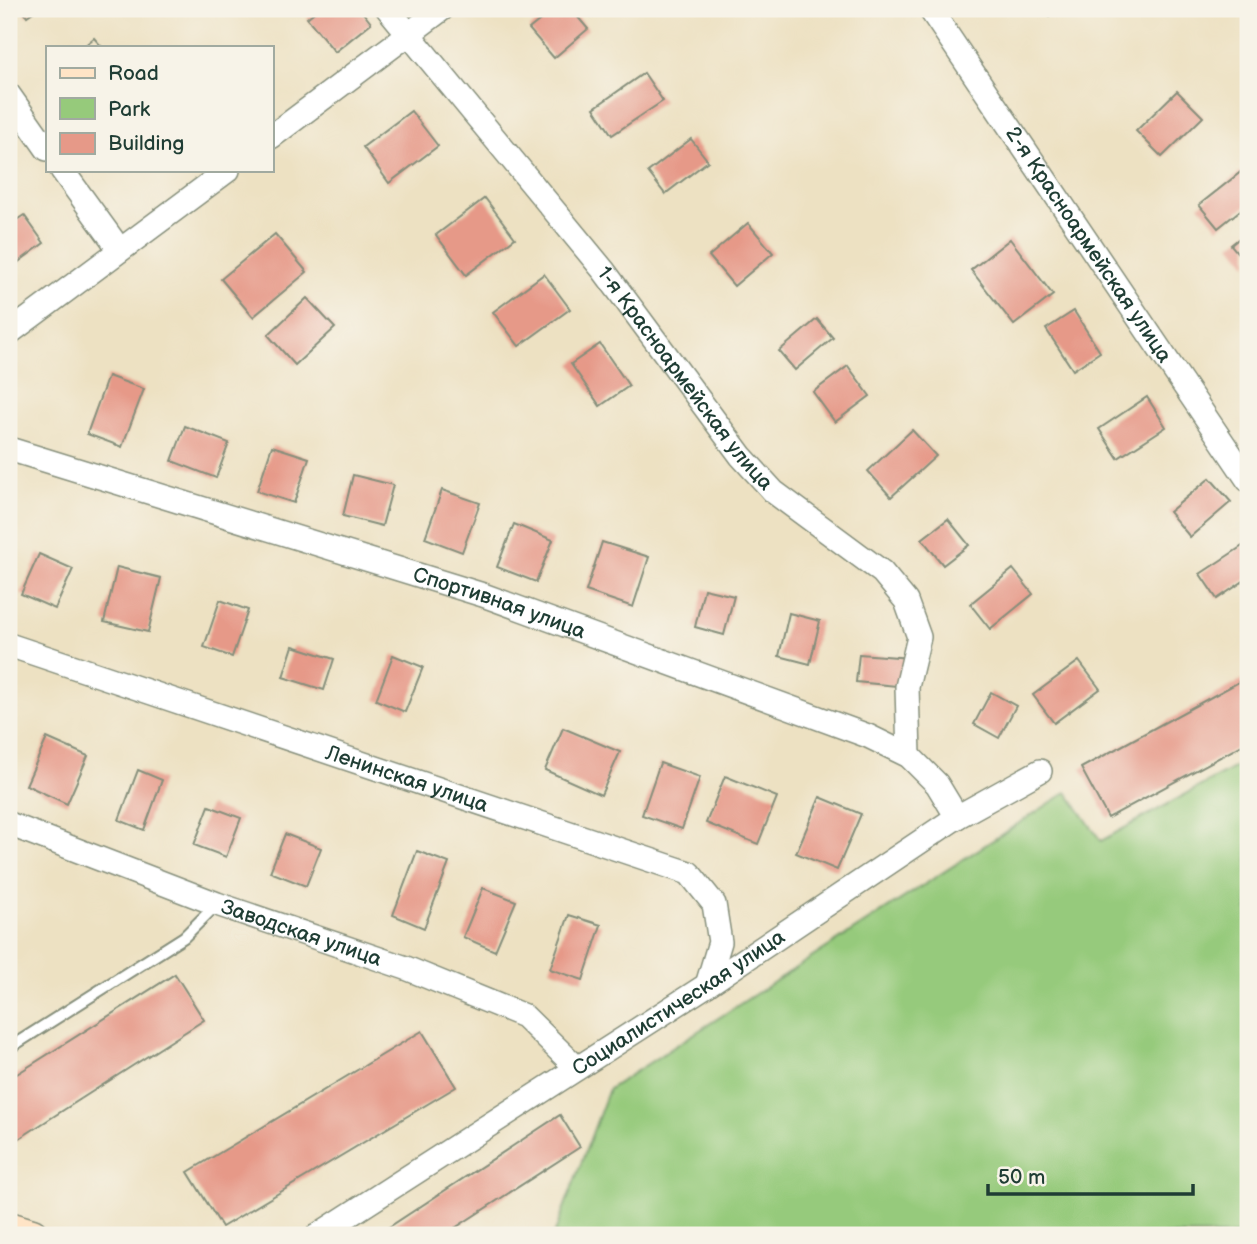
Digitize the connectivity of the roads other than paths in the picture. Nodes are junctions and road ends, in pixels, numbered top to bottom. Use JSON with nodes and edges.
{"nodes":[{"id":1,"x":388,"y":9,"type":"edge"},
{"id":2,"x":442,"y":9,"type":"edge"},
{"id":3,"x":930,"y":9,"type":"edge"},
{"id":4,"x":407,"y":35,"type":"junction"},
{"id":5,"x":9,"y":96,"type":"edge"},
{"id":6,"x":273,"y":136,"type":"edge"},
{"id":7,"x":46,"y":148,"type":"edge"},
{"id":8,"x":63,"y":172,"type":"edge"},
{"id":9,"x":225,"y":172,"type":"edge"},
{"id":10,"x":120,"y":250,"type":"junction"},
{"id":11,"x":9,"y":333,"type":"edge"},
{"id":12,"x":9,"y":449,"type":"edge"},
{"id":13,"x":1248,"y":480,"type":"edge"},
{"id":14,"x":9,"y":645,"type":"edge"},
{"id":15,"x":909,"y":756,"type":"junction"},
{"id":16,"x":1040,"y":771,"type":"dead end"},
{"id":17,"x":957,"y":817,"type":"junction"},
{"id":18,"x":9,"y":824,"type":"edge"},
{"id":19,"x":217,"y":904,"type":"junction"},
{"id":20,"x":707,"y":985,"type":"junction"},
{"id":21,"x":9,"y":1048,"type":"edge"},
{"id":22,"x":577,"y":1068,"type":"junction"},
{"id":23,"x":9,"y":1228,"type":"edge"},
{"id":24,"x":32,"y":1235,"type":"edge"},
{"id":25,"x":318,"y":1235,"type":"edge"}],
"edges":[{"from":1,"to":4,"type":"street","name":"1-я Красноармейская улица"},
{"from":2,"to":4,"type":"street"},
{"from":3,"to":13,"type":"street","name":"2-я Красноармейская улица"},
{"from":4,"to":6,"type":"street"},
{"from":4,"to":15,"type":"street","name":"1-я Красноармейская улица"},
{"from":5,"to":7,"type":"street"},
{"from":8,"to":10,"type":"street"},
{"from":9,"to":10,"type":"street"},
{"from":10,"to":11,"type":"street"},
{"from":12,"to":15,"type":"street","name":"Спортивная улица"},
{"from":14,"to":20,"type":"street","name":"Ленинская улица"},
{"from":15,"to":17,"type":"street","name":"Спортивная улица"},
{"from":16,"to":17,"type":"street","name":"Социалистическая улица"},
{"from":17,"to":20,"type":"street","name":"Социалистическая улица"},
{"from":18,"to":19,"type":"street","name":"Заводская улица"},
{"from":19,"to":21,"type":"lane"},
{"from":19,"to":22,"type":"street","name":"Заводская улица"},
{"from":20,"to":22,"type":"street","name":"Социалистическая улица"},
{"from":22,"to":25,"type":"street","name":"Социалистическая улица"},
{"from":23,"to":24,"type":"main road"}]}
